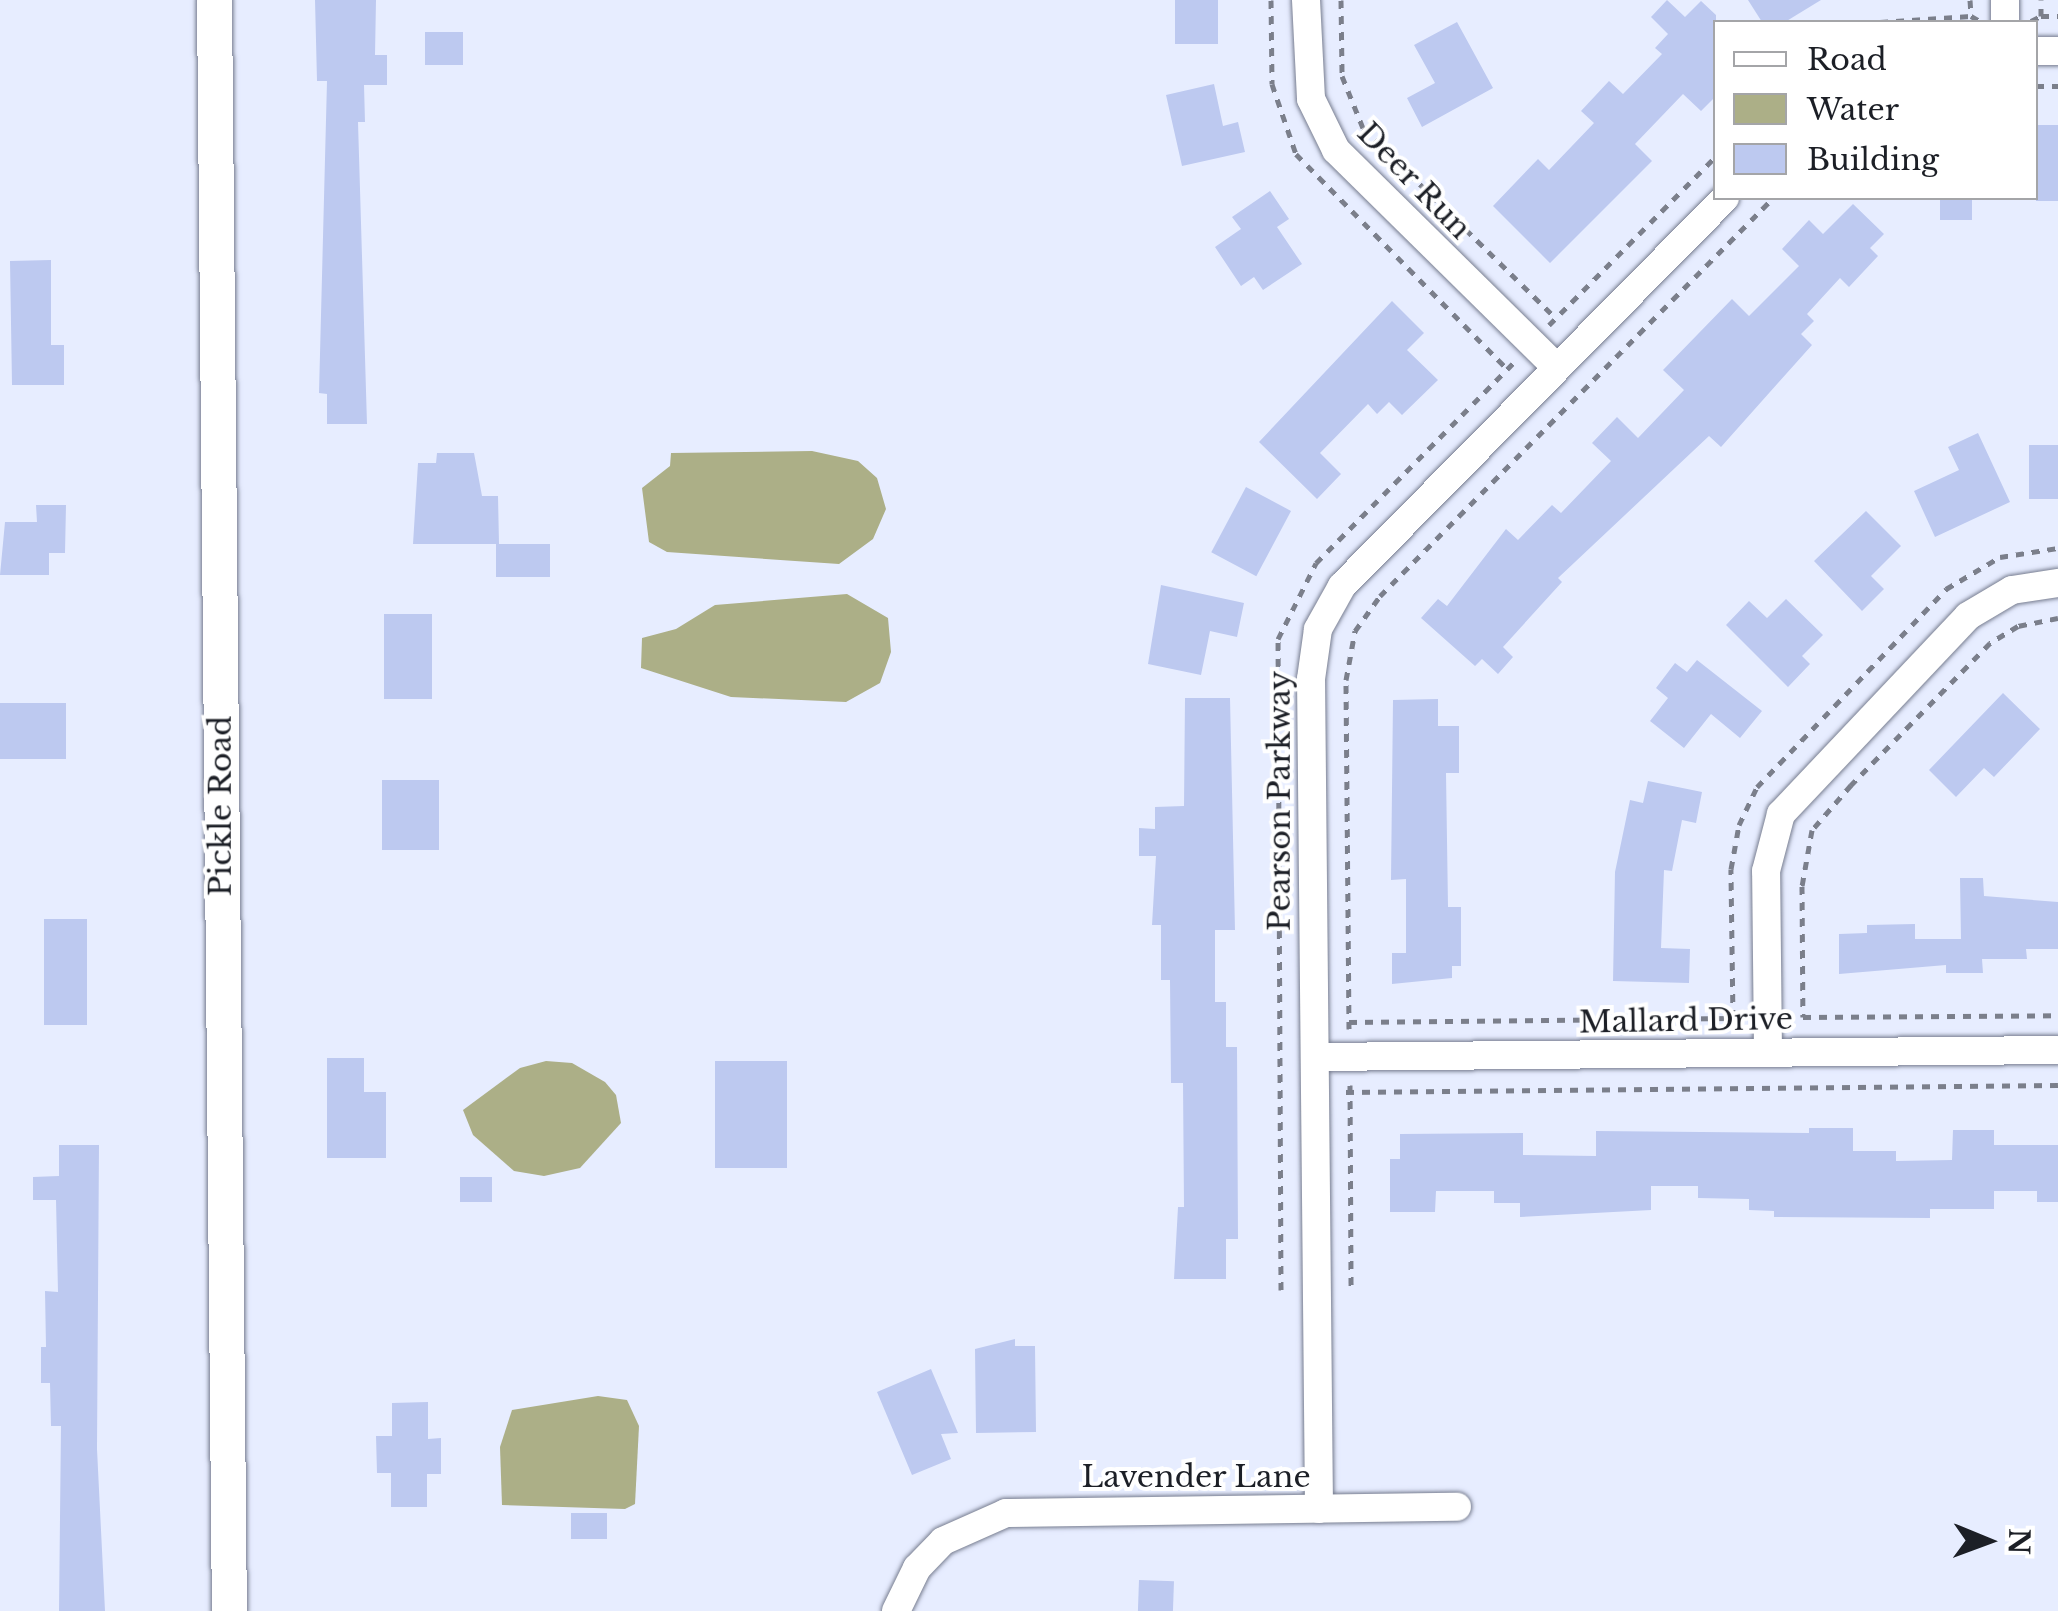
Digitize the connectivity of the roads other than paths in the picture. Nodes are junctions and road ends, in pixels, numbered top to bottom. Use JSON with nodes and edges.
{"nodes":[{"id":1,"x":214,"y":0,"type":"edge"},
{"id":2,"x":1306,"y":0,"type":"edge"},
{"id":3,"x":1722,"y":200,"type":"edge"},
{"id":4,"x":1556,"y":368,"type":"junction"},
{"id":5,"x":2058,"y":583,"type":"edge"},
{"id":6,"x":2058,"y":1050,"type":"edge"},
{"id":7,"x":1768,"y":1053,"type":"junction"},
{"id":8,"x":1314,"y":1057,"type":"junction"},
{"id":9,"x":1457,"y":1507,"type":"dead end"},
{"id":10,"x":1319,"y":1509,"type":"junction"},
{"id":11,"x":229,"y":1611,"type":"edge"},
{"id":12,"x":896,"y":1611,"type":"edge"}],
"edges":[{"from":1,"to":11,"type":"street","name":"Pickle Road"},
{"from":2,"to":4,"type":"street","name":"Deer Run"},
{"from":3,"to":4,"type":"street","name":"Pearson Parkway"},
{"from":4,"to":8,"type":"street","name":"Pearson Parkway"},
{"from":5,"to":7,"type":"street"},
{"from":6,"to":7,"type":"street","name":"Mallard Drive"},
{"from":7,"to":8,"type":"street","name":"Mallard Drive"},
{"from":8,"to":10,"type":"street","name":"Pearson Parkway"},
{"from":9,"to":10,"type":"street","name":"Lavender Lane"},
{"from":10,"to":12,"type":"street","name":"Lavender Lane"}]}
